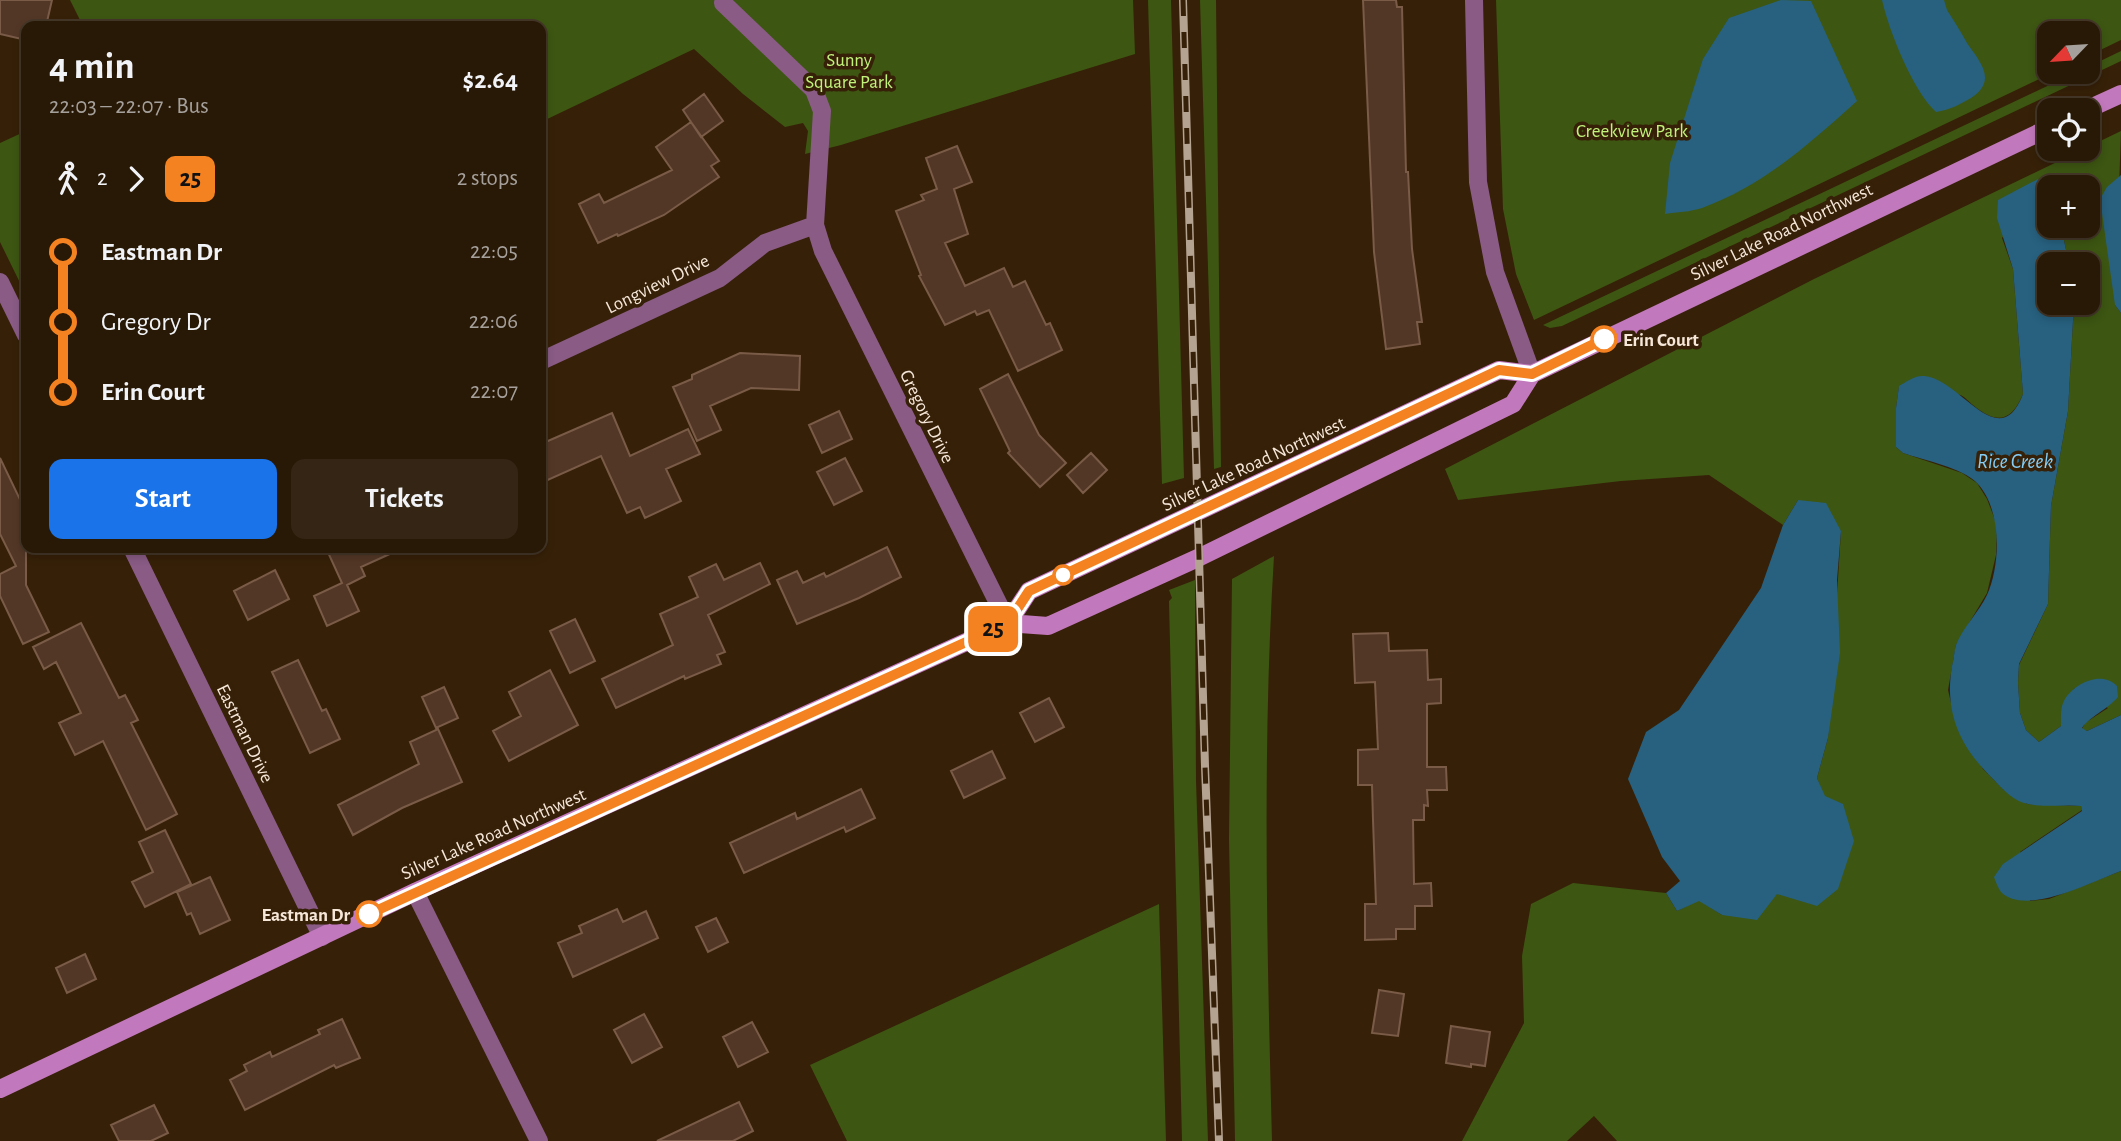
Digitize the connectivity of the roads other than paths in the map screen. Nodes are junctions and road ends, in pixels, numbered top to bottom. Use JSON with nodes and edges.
{"nodes":[{"id":1,"x":1474,"y":0,"type":"edge"},
{"id":2,"x":723,"y":3,"type":"dead end"},
{"id":3,"x":2121,"y":94,"type":"edge"},
{"id":4,"x":2100,"y":104,"type":"edge"},
{"id":5,"x":2037,"y":134,"type":"edge"},
{"id":6,"x":815,"y":225,"type":"junction"},
{"id":7,"x":0,"y":282,"type":"edge"},
{"id":8,"x":21,"y":325,"type":"edge"},
{"id":9,"x":546,"y":359,"type":"edge"},
{"id":10,"x":1532,"y":374,"type":"junction"},
{"id":11,"x":138,"y":553,"type":"edge"},
{"id":12,"x":1008,"y":623,"type":"junction"},
{"id":13,"x":415,"y":892,"type":"junction"},
{"id":14,"x":322,"y":937,"type":"junction"},
{"id":15,"x":0,"y":1089,"type":"edge"},
{"id":16,"x":540,"y":1141,"type":"edge"}],
"edges":[{"from":1,"to":10,"type":"street"},
{"from":2,"to":6,"type":"street"},
{"from":3,"to":4,"type":"main road"},
{"from":5,"to":10,"type":"main road","name":"Silver Lake Road Northwest"},
{"from":6,"to":9,"type":"street","name":"Longview Drive"},
{"from":6,"to":12,"type":"street","name":"Gregory Drive"},
{"from":7,"to":8,"type":"street"},
{"from":10,"to":12,"type":"main road","name":"Silver Lake Road Northwest"},
{"from":10,"to":12,"type":"main road","name":"Silver Lake Road Northwest"},
{"from":11,"to":14,"type":"street","name":"Eastman Drive"},
{"from":12,"to":13,"type":"main road","name":"Silver Lake Road Northwest"},
{"from":13,"to":14,"type":"main road","name":"Silver Lake Road Northwest"},
{"from":13,"to":16,"type":"street"},
{"from":14,"to":15,"type":"main road","name":"Silver Lake Road Northwest"}]}
